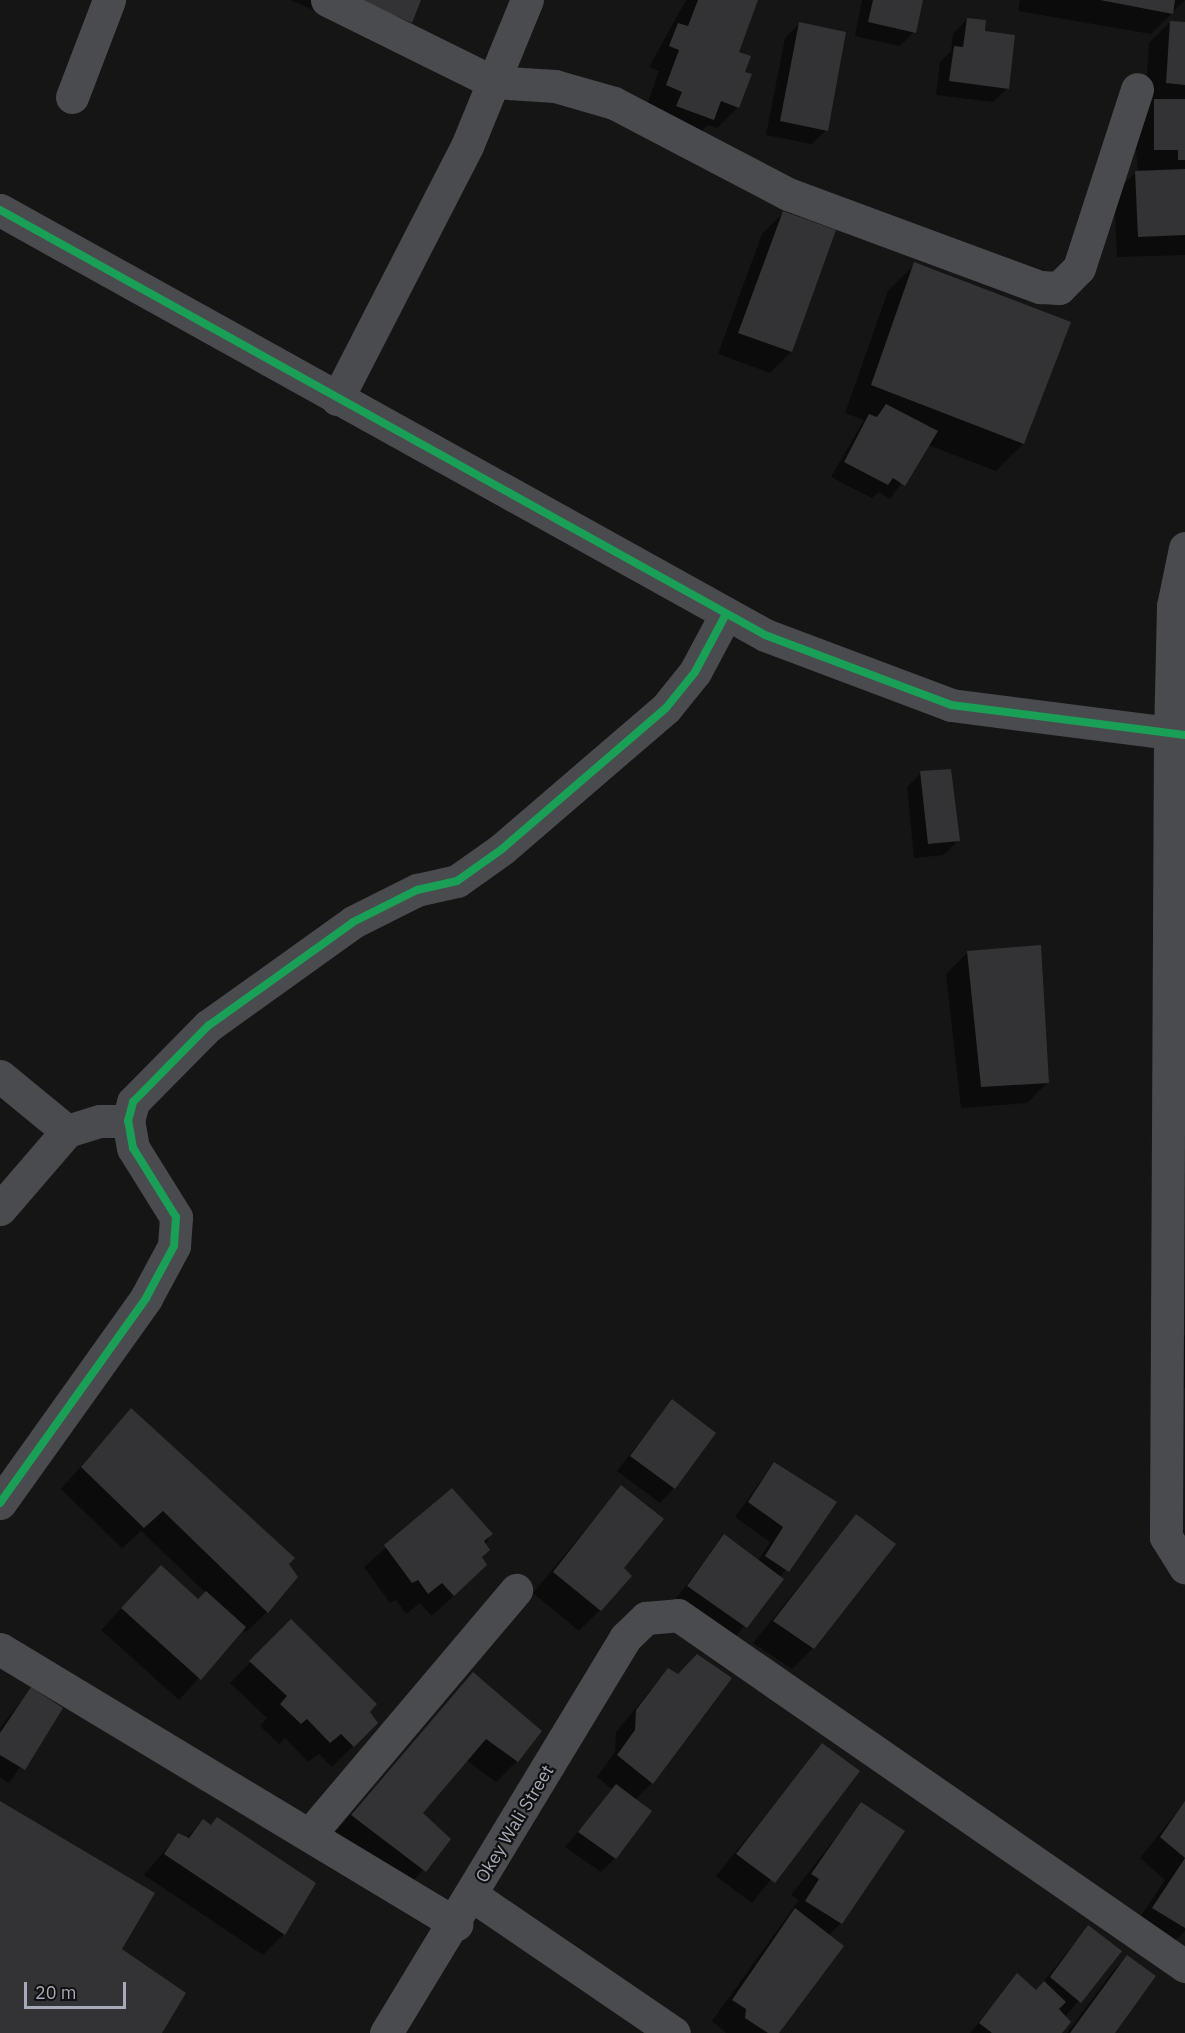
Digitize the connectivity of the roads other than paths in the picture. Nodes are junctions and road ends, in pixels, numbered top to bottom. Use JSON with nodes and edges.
{"nodes":[{"id":1,"x":109,"y":0,"type":"edge"},
{"id":2,"x":327,"y":0,"type":"edge"},
{"id":3,"x":527,"y":0,"type":"edge"},
{"id":4,"x":493,"y":82,"type":"junction"},
{"id":5,"x":1137,"y":89,"type":"dead end"},
{"id":6,"x":72,"y":97,"type":"dead end"},
{"id":7,"x":0,"y":210,"type":"edge"},
{"id":8,"x":337,"y":399,"type":"junction"},
{"id":9,"x":1185,"y":548,"type":"edge"},
{"id":10,"x":726,"y":614,"type":"junction"},
{"id":11,"x":1178,"y":735,"type":"edge"},
{"id":12,"x":0,"y":1076,"type":"edge"},
{"id":13,"x":128,"y":1121,"type":"junction"},
{"id":14,"x":67,"y":1131,"type":"junction"},
{"id":15,"x":0,"y":1209,"type":"edge"},
{"id":16,"x":0,"y":1503,"type":"edge"},
{"id":17,"x":1185,"y":1567,"type":"edge"},
{"id":18,"x":516,"y":1590,"type":"dead end"},
{"id":19,"x":0,"y":1649,"type":"edge"},
{"id":20,"x":309,"y":1834,"type":"junction"},
{"id":21,"x":472,"y":1896,"type":"junction"},
{"id":22,"x":456,"y":1924,"type":"junction"},
{"id":23,"x":1185,"y":1966,"type":"edge"},
{"id":24,"x":386,"y":2033,"type":"edge"},
{"id":25,"x":674,"y":2033,"type":"edge"}],
"edges":[{"from":1,"to":6,"type":"street"},
{"from":2,"to":4,"type":"street"},
{"from":3,"to":4,"type":"street"},
{"from":4,"to":5,"type":"street"},
{"from":4,"to":8,"type":"street"},
{"from":7,"to":8,"type":"street"},
{"from":8,"to":10,"type":"street"},
{"from":9,"to":11,"type":"street"},
{"from":10,"to":11,"type":"street"},
{"from":10,"to":13,"type":"street"},
{"from":11,"to":17,"type":"street"},
{"from":12,"to":14,"type":"street"},
{"from":13,"to":14,"type":"street"},
{"from":13,"to":16,"type":"street"},
{"from":14,"to":15,"type":"street"},
{"from":18,"to":20,"type":"street"},
{"from":19,"to":20,"type":"street"},
{"from":20,"to":22,"type":"street"},
{"from":21,"to":22,"type":"street","name":"Okey Wali Street"},
{"from":21,"to":23,"type":"street","name":"Okey Wali Street"},
{"from":21,"to":25,"type":"street"},
{"from":22,"to":24,"type":"street","name":"Okey Wali Street"}]}
